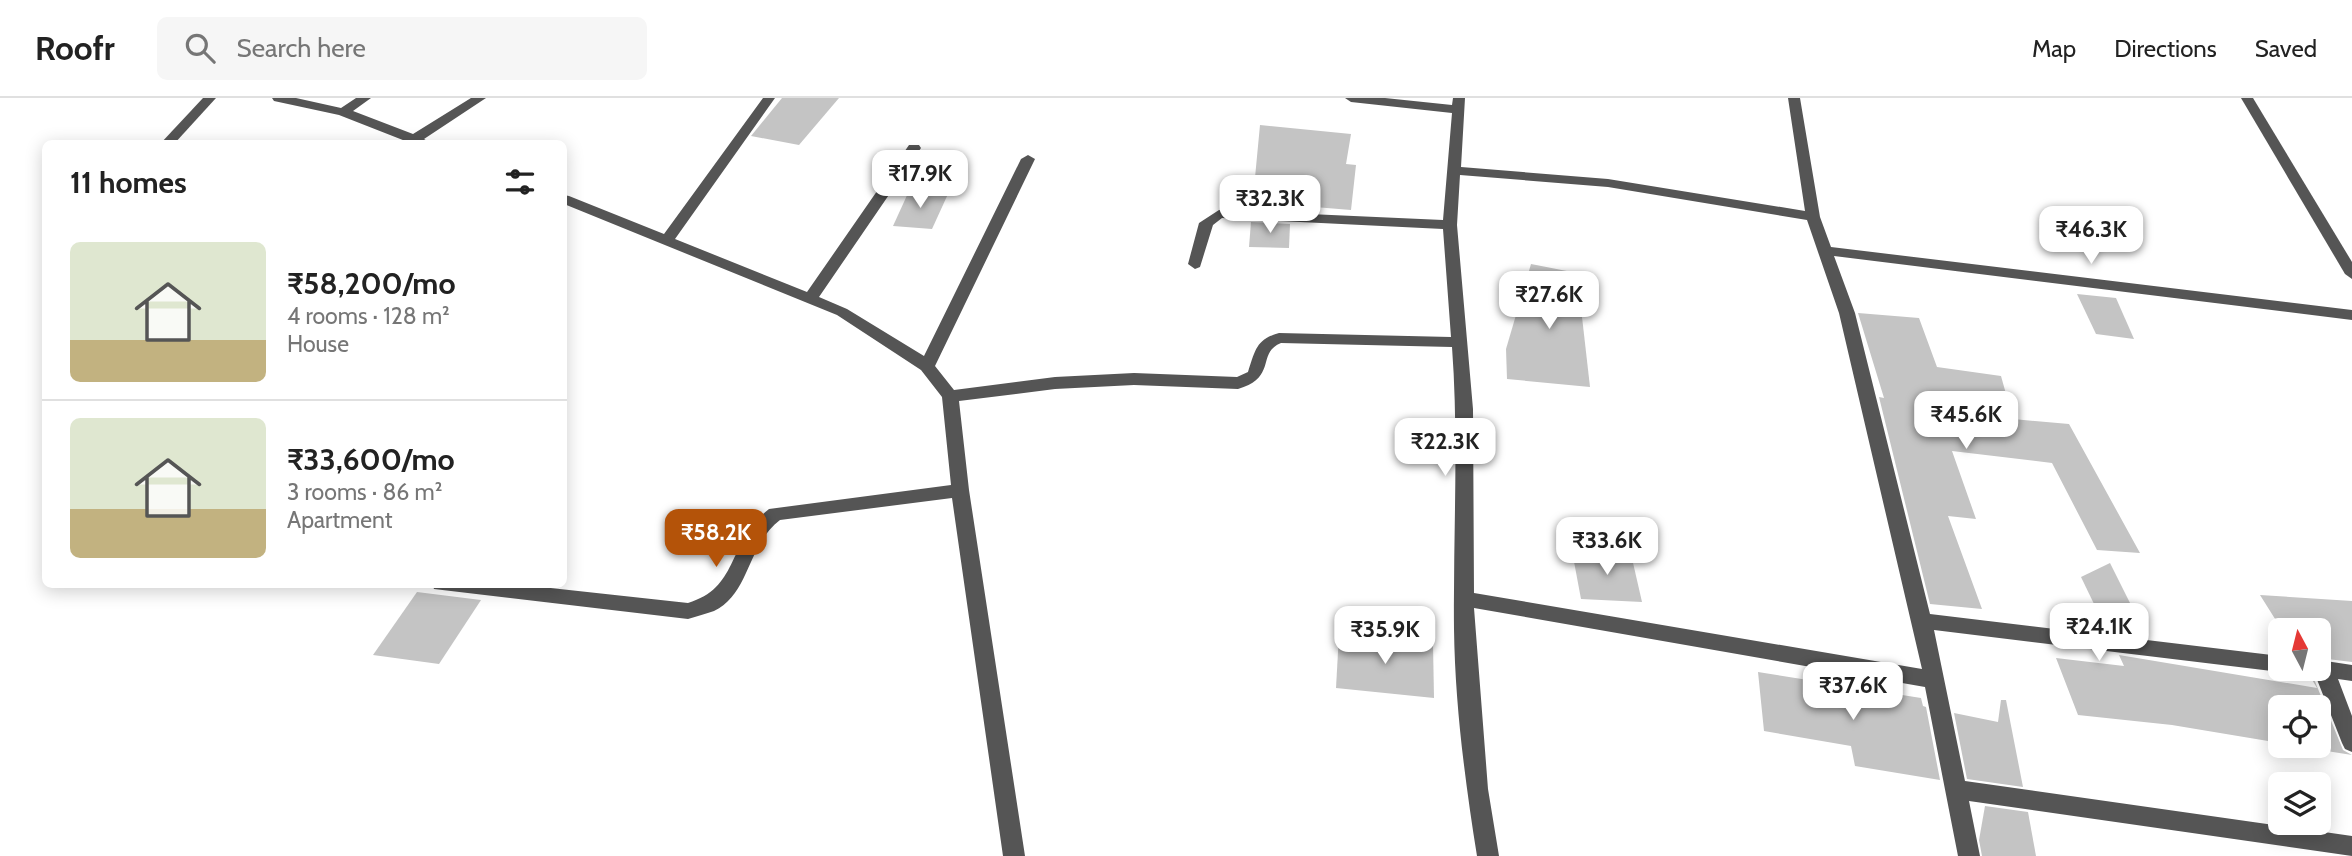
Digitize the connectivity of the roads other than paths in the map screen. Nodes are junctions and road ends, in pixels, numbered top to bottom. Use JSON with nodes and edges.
{"nodes":[{"id":1,"x":211,"y":98,"type":"edge"},
{"id":2,"x":278,"y":98,"type":"edge"},
{"id":3,"x":365,"y":98,"type":"edge"},
{"id":4,"x":480,"y":98,"type":"edge"},
{"id":5,"x":769,"y":98,"type":"edge"},
{"id":6,"x":1352,"y":98,"type":"edge"},
{"id":7,"x":1794,"y":98,"type":"edge"},
{"id":8,"x":2248,"y":98,"type":"edge"},
{"id":9,"x":1459,"y":104,"type":"edge"},
{"id":10,"x":343,"y":112,"type":"junction"},
{"id":11,"x":170,"y":140,"type":"edge"},
{"id":12,"x":417,"y":140,"type":"edge"},
{"id":13,"x":421,"y":140,"type":"edge"},
{"id":14,"x":914,"y":148,"type":"dead end"},
{"id":15,"x":1028,"y":159,"type":"dead end"},
{"id":16,"x":1454,"y":170,"type":"junction"},
{"id":17,"x":567,"y":201,"type":"edge"},
{"id":18,"x":1813,"y":217,"type":"junction"},
{"id":19,"x":1450,"y":225,"type":"junction"},
{"id":20,"x":666,"y":241,"type":"junction"},
{"id":21,"x":1826,"y":251,"type":"junction"},
{"id":22,"x":1195,"y":264,"type":"dead end"},
{"id":23,"x":2352,"y":274,"type":"edge"},
{"id":24,"x":810,"y":299,"type":"junction"},
{"id":25,"x":2352,"y":315,"type":"edge"},
{"id":26,"x":1458,"y":342,"type":"junction"},
{"id":27,"x":927,"y":366,"type":"junction"},
{"id":28,"x":950,"y":396,"type":"junction"},
{"id":29,"x":960,"y":490,"type":"junction"},
{"id":30,"x":478,"y":588,"type":"edge"},
{"id":31,"x":1464,"y":600,"type":"junction"},
{"id":32,"x":1922,"y":621,"type":"junction"},
{"id":33,"x":2268,"y":663,"type":"edge"},
{"id":34,"x":2331,"y":670,"type":"edge"},
{"id":35,"x":2352,"y":673,"type":"edge"},
{"id":36,"x":1934,"y":680,"type":"junction"},
{"id":37,"x":2324,"y":681,"type":"edge"},
{"id":38,"x":2352,"y":743,"type":"edge"},
{"id":39,"x":1956,"y":789,"type":"junction"},
{"id":40,"x":2352,"y":846,"type":"edge"},
{"id":41,"x":1014,"y":856,"type":"edge"},
{"id":42,"x":1488,"y":856,"type":"edge"},
{"id":43,"x":1969,"y":856,"type":"edge"}],
"edges":[{"from":1,"to":11,"type":"street"},
{"from":2,"to":10,"type":"street"},
{"from":3,"to":10,"type":"street"},
{"from":4,"to":13,"type":"street"},
{"from":5,"to":20,"type":"street"},
{"from":6,"to":9,"type":"street"},
{"from":7,"to":18,"type":"street"},
{"from":8,"to":23,"type":"street"},
{"from":9,"to":16,"type":"street"},
{"from":10,"to":12,"type":"street"},
{"from":14,"to":24,"type":"street"},
{"from":15,"to":27,"type":"street"},
{"from":16,"to":18,"type":"street"},
{"from":16,"to":19,"type":"street"},
{"from":17,"to":20,"type":"street"},
{"from":18,"to":21,"type":"street"},
{"from":19,"to":22,"type":"street"},
{"from":19,"to":26,"type":"street"},
{"from":20,"to":24,"type":"street"},
{"from":21,"to":25,"type":"street"},
{"from":21,"to":32,"type":"street"},
{"from":24,"to":27,"type":"street"},
{"from":26,"to":28,"type":"street"},
{"from":26,"to":31,"type":"street"},
{"from":27,"to":28,"type":"street"},
{"from":28,"to":29,"type":"street"},
{"from":29,"to":30,"type":"street"},
{"from":29,"to":41,"type":"street"},
{"from":31,"to":36,"type":"street"},
{"from":31,"to":42,"type":"street"},
{"from":32,"to":33,"type":"street"},
{"from":32,"to":36,"type":"street"},
{"from":34,"to":35,"type":"street"},
{"from":36,"to":39,"type":"street"},
{"from":37,"to":38,"type":"street"},
{"from":39,"to":40,"type":"street"},
{"from":39,"to":43,"type":"street"}]}
